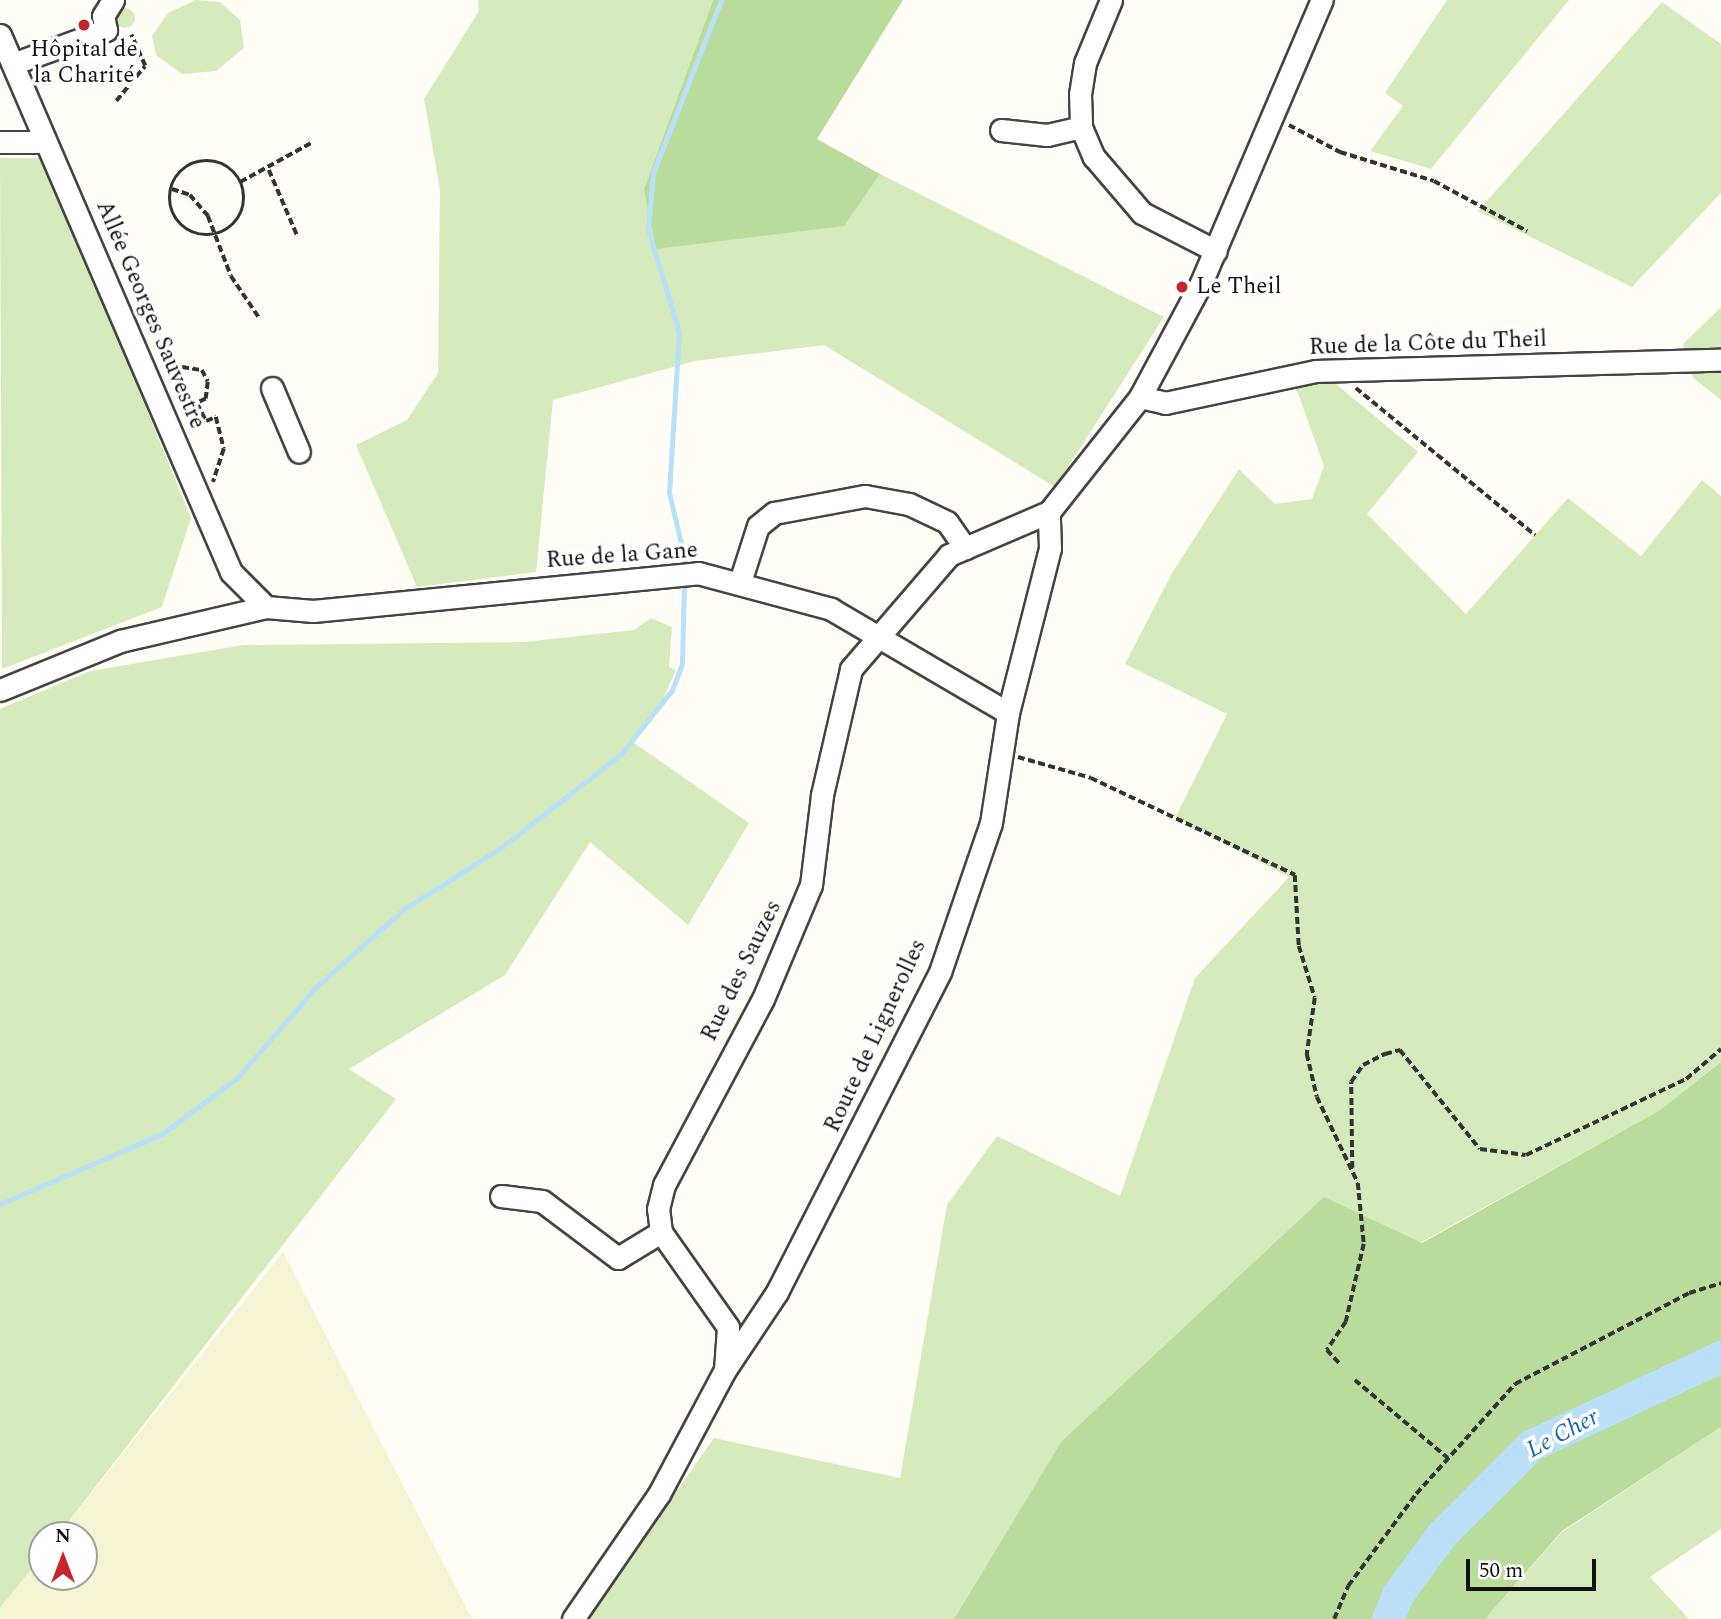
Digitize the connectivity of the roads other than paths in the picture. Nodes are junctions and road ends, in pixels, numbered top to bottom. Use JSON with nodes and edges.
{"nodes":[{"id":1,"x":113,"y":0,"type":"edge"},
{"id":2,"x":1111,"y":0,"type":"edge"},
{"id":3,"x":1322,"y":0,"type":"edge"},
{"id":4,"x":0,"y":35,"type":"edge"},
{"id":5,"x":15,"y":62,"type":"junction"},
{"id":6,"x":1082,"y":127,"type":"junction"},
{"id":7,"x":1001,"y":130,"type":"dead end"},
{"id":8,"x":0,"y":142,"type":"edge"},
{"id":9,"x":45,"y":142,"type":"junction"},
{"id":10,"x":1216,"y":251,"type":"junction"},
{"id":11,"x":1721,"y":360,"type":"edge"},
{"id":12,"x":272,"y":388,"type":"dead end"},
{"id":13,"x":1140,"y":397,"type":"junction"},
{"id":14,"x":299,"y":452,"type":"dead end"},
{"id":15,"x":1049,"y":512,"type":"junction"},
{"id":16,"x":965,"y":548,"type":"junction"},
{"id":17,"x":740,"y":582,"type":"junction"},
{"id":18,"x":266,"y":607,"type":"junction"},
{"id":19,"x":884,"y":635,"type":"junction"},
{"id":20,"x":0,"y":690,"type":"edge"},
{"id":21,"x":1008,"y":713,"type":"junction"},
{"id":22,"x":501,"y":1196,"type":"dead end"},
{"id":23,"x":661,"y":1232,"type":"junction"},
{"id":24,"x":721,"y":1312,"type":"junction"},
{"id":25,"x":759,"y":1320,"type":"junction"},
{"id":26,"x":726,"y":1370,"type":"junction"},
{"id":27,"x":573,"y":1619,"type":"edge"}],
"edges":[{"from":1,"to":5,"type":"street"},
{"from":2,"to":6,"type":"street"},
{"from":3,"to":10,"type":"street"},
{"from":4,"to":5,"type":"street","name":"Allée Georges Sauvestre"},
{"from":5,"to":9,"type":"street","name":"Allée Georges Sauvestre"},
{"from":6,"to":7,"type":"street"},
{"from":6,"to":10,"type":"street"},
{"from":8,"to":9,"type":"street"},
{"from":9,"to":18,"type":"street","name":"Allée Georges Sauvestre"},
{"from":10,"to":13,"type":"street"},
{"from":11,"to":13,"type":"street","name":"Rue de la Côte du Theil"},
{"from":12,"to":14,"type":"street"},
{"from":13,"to":15,"type":"street"},
{"from":15,"to":16,"type":"street"},
{"from":15,"to":21,"type":"street","name":"Route de Lignerolles"},
{"from":16,"to":17,"type":"street"},
{"from":16,"to":19,"type":"street"},
{"from":17,"to":18,"type":"street","name":"Rue de la Gane"},
{"from":17,"to":19,"type":"street","name":"Rue de la Gane"},
{"from":18,"to":20,"type":"street","name":"Rue de la Gane"},
{"from":19,"to":21,"type":"street","name":"Rue de la Gane"},
{"from":19,"to":23,"type":"street","name":"Rue des Sauzes"},
{"from":21,"to":25,"type":"street","name":"Route de Lignerolles"},
{"from":22,"to":23,"type":"street"},
{"from":23,"to":24,"type":"street"},
{"from":24,"to":25,"type":"street"},
{"from":24,"to":26,"type":"street"},
{"from":25,"to":26,"type":"street","name":"Route de Lignerolles"},
{"from":26,"to":27,"type":"street"}]}
